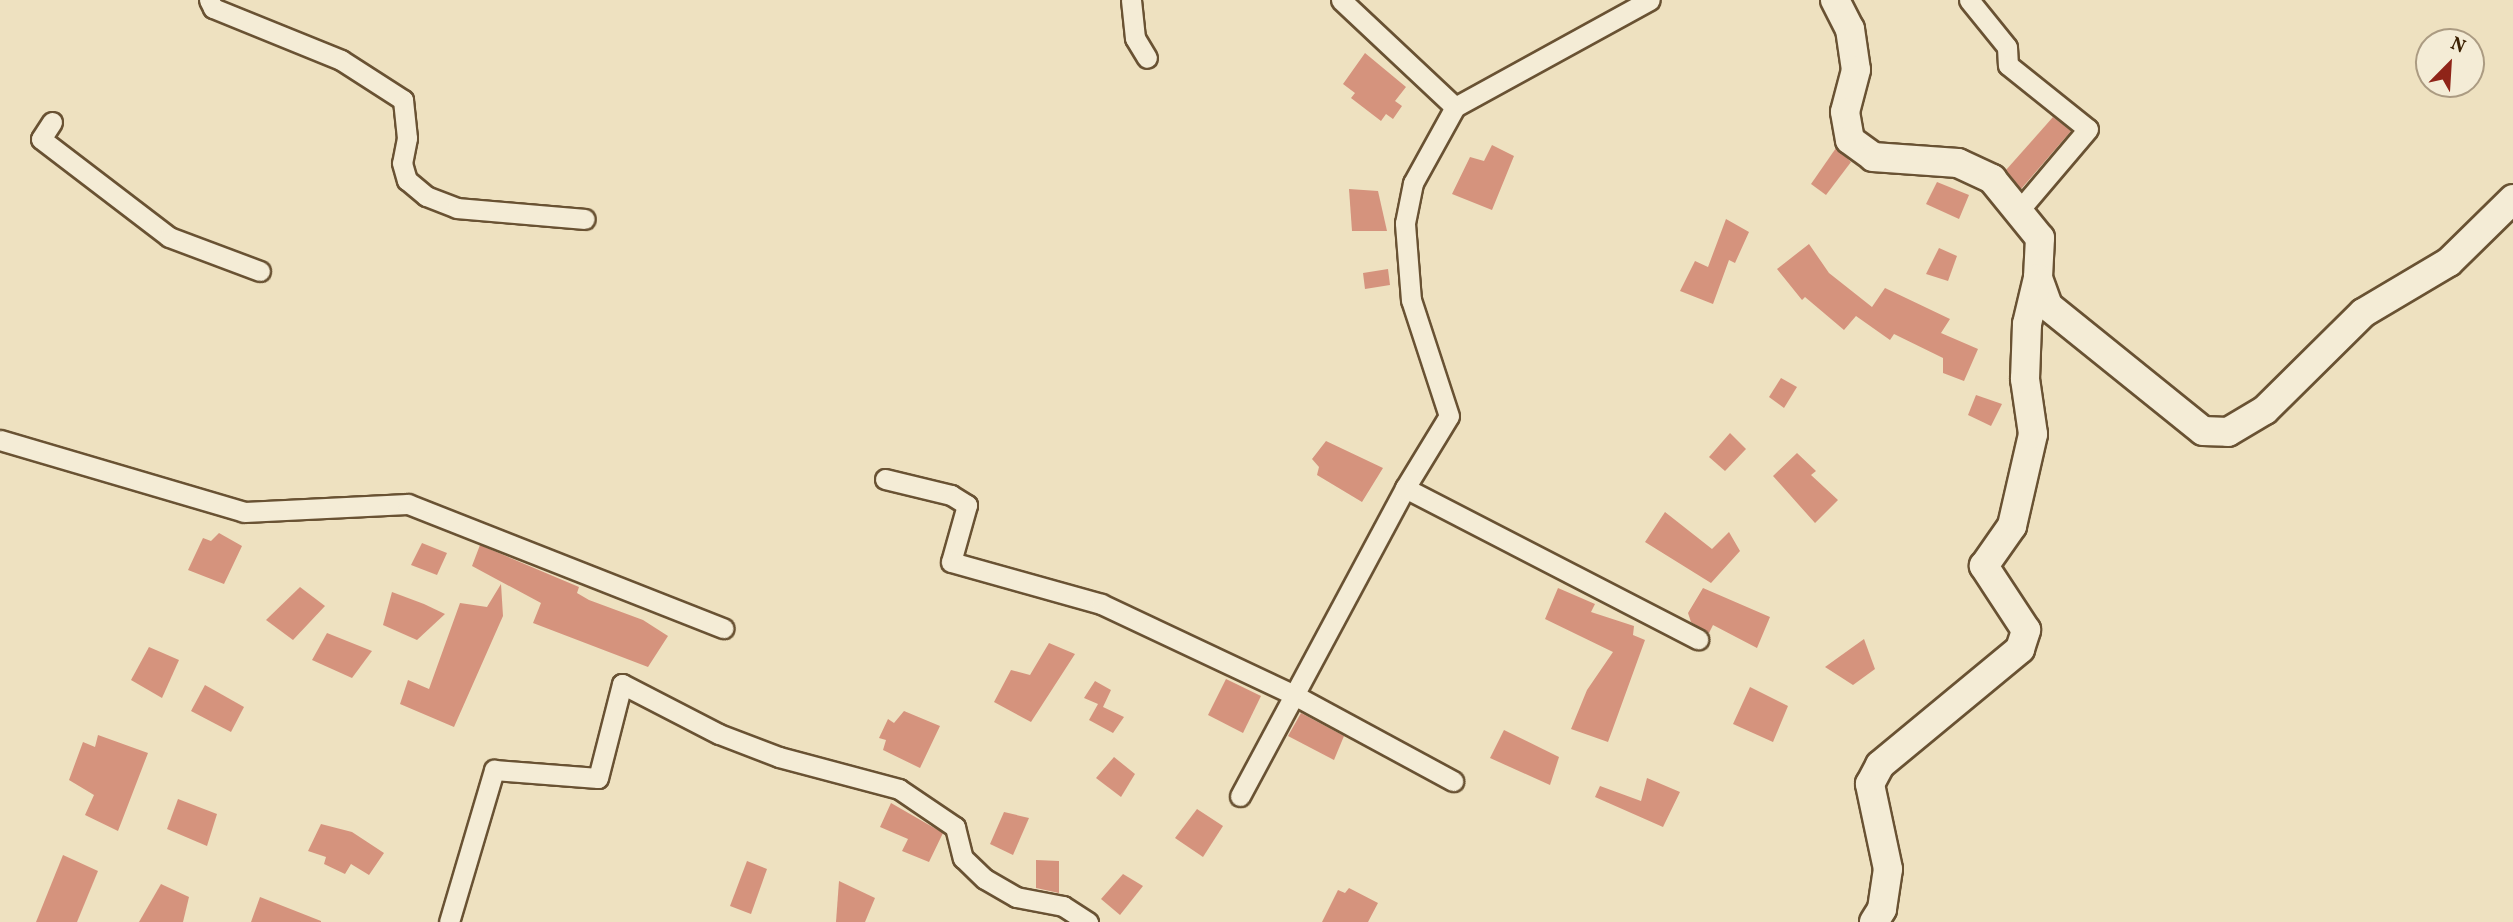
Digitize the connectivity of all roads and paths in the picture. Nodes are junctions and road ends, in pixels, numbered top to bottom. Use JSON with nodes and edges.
{"nodes":[{"id":1,"x":209,"y":0,"type":"edge"},
{"id":2,"x":1131,"y":0,"type":"edge"},
{"id":3,"x":1341,"y":0,"type":"edge"},
{"id":4,"x":1650,"y":0,"type":"edge"},
{"id":5,"x":1835,"y":0,"type":"edge"},
{"id":6,"x":1969,"y":0,"type":"edge"},
{"id":7,"x":1147,"y":58,"type":"dead end"},
{"id":8,"x":1455,"y":107,"type":"junction"},
{"id":9,"x":52,"y":122,"type":"dead end"},
{"id":10,"x":2513,"y":199,"type":"edge"},
{"id":11,"x":2021,"y":208,"type":"junction"},
{"id":12,"x":584,"y":219,"type":"dead end"},
{"id":13,"x":260,"y":271,"type":"dead end"},
{"id":14,"x":2038,"y":278,"type":"junction"},
{"id":15,"x":0,"y":440,"type":"edge"},
{"id":16,"x":886,"y":479,"type":"dead end"},
{"id":17,"x":1405,"y":488,"type":"junction"},
{"id":18,"x":723,"y":628,"type":"dead end"},
{"id":19,"x":1698,"y":639,"type":"dead end"},
{"id":20,"x":1294,"y":695,"type":"junction"},
{"id":21,"x":1453,"y":781,"type":"dead end"},
{"id":22,"x":1240,"y":796,"type":"dead end"},
{"id":23,"x":449,"y":922,"type":"edge"},
{"id":24,"x":1088,"y":922,"type":"edge"},
{"id":25,"x":1874,"y":922,"type":"edge"}],
"edges":[{"from":1,"to":12,"type":"street"},
{"from":2,"to":7,"type":"street"},
{"from":3,"to":8,"type":"street"},
{"from":4,"to":8,"type":"street"},
{"from":5,"to":11,"type":"street"},
{"from":6,"to":11,"type":"street"},
{"from":8,"to":17,"type":"street"},
{"from":9,"to":13,"type":"street"},
{"from":10,"to":14,"type":"street"},
{"from":11,"to":14,"type":"street"},
{"from":14,"to":25,"type":"street"},
{"from":15,"to":18,"type":"street"},
{"from":16,"to":20,"type":"street"},
{"from":17,"to":19,"type":"street"},
{"from":17,"to":20,"type":"street"},
{"from":20,"to":21,"type":"street"},
{"from":20,"to":22,"type":"street"},
{"from":23,"to":24,"type":"street"}]}
